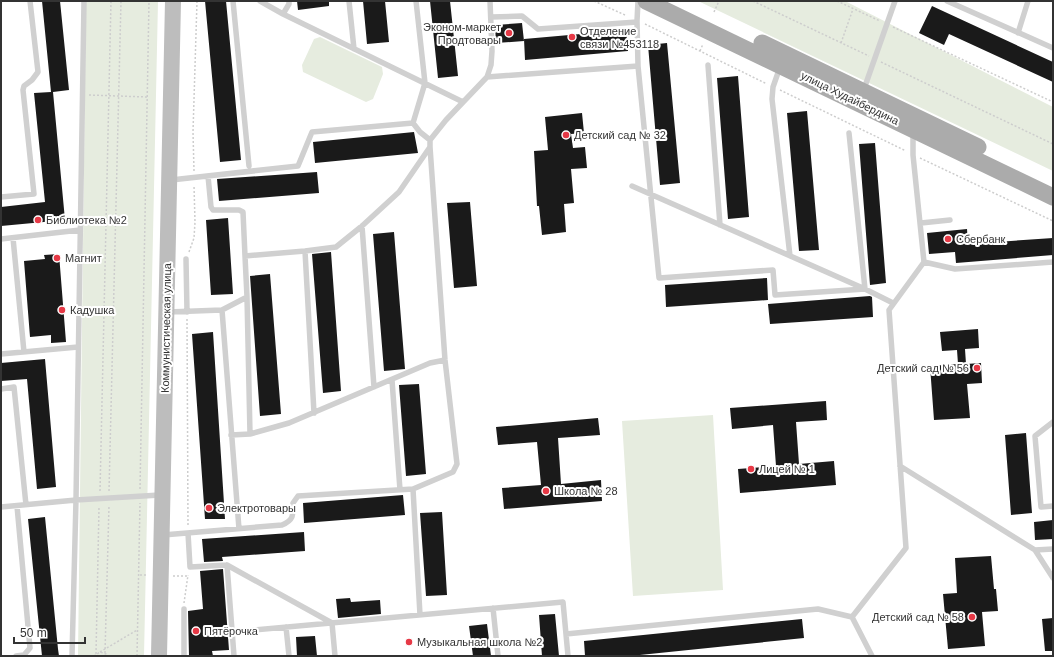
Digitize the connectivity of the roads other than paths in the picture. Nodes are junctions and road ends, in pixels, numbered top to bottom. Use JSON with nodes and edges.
{"nodes":[{"id":1,"x":30,"y":1,"type":"edge"},
{"id":2,"x":84,"y":1,"type":"edge"},
{"id":3,"x":172,"y":1,"type":"edge"},
{"id":4,"x":233,"y":1,"type":"edge"},
{"id":5,"x":260,"y":1,"type":"edge"},
{"id":6,"x":289,"y":1,"type":"edge"},
{"id":7,"x":349,"y":1,"type":"edge"},
{"id":8,"x":416,"y":1,"type":"edge"},
{"id":9,"x":490,"y":1,"type":"edge"},
{"id":10,"x":638,"y":1,"type":"edge"},
{"id":11,"x":646,"y":1,"type":"edge"},
{"id":12,"x":672,"y":1,"type":"edge"},
{"id":13,"x":895,"y":1,"type":"edge"},
{"id":14,"x":947,"y":1,"type":"edge"},
{"id":15,"x":1028,"y":1,"type":"edge"},
{"id":16,"x":284,"y":14,"type":"junction"},
{"id":17,"x":491,"y":17,"type":"junction"},
{"id":18,"x":637,"y":21,"type":"junction"},
{"id":19,"x":1018,"y":33,"type":"junction"},
{"id":20,"x":1053,"y":48,"type":"edge"},
{"id":21,"x":354,"y":49,"type":"junction"},
{"id":22,"x":783,"y":59,"type":"junction"},
{"id":23,"x":708,"y":65,"type":"dead end"},
{"id":24,"x":638,"y":66,"type":"junction"},
{"id":25,"x":487,"y":77,"type":"junction"},
{"id":26,"x":425,"y":83,"type":"junction"},
{"id":27,"x":860,"y":97,"type":"junction"},
{"id":28,"x":463,"y":102,"type":"junction"},
{"id":29,"x":413,"y":123,"type":"junction"},
{"id":30,"x":916,"y":123,"type":"junction"},
{"id":31,"x":849,"y":133,"type":"dead end"},
{"id":32,"x":430,"y":140,"type":"junction"},
{"id":33,"x":430,"y":148,"type":"junction"},
{"id":34,"x":249,"y":166,"type":"dead end"},
{"id":35,"x":208,"y":176,"type":"junction"},
{"id":36,"x":169,"y":180,"type":"junction"},
{"id":37,"x":1053,"y":185,"type":"edge"},
{"id":38,"x":632,"y":186,"type":"dead end"},
{"id":39,"x":651,"y":194,"type":"junction"},
{"id":40,"x":1,"y":197,"type":"edge"},
{"id":41,"x":1053,"y":197,"type":"edge"},
{"id":42,"x":950,"y":220,"type":"dead end"},
{"id":43,"x":921,"y":223,"type":"junction"},
{"id":44,"x":720,"y":225,"type":"junction"},
{"id":45,"x":362,"y":226,"type":"junction"},
{"id":46,"x":80,"y":230,"type":"junction"},
{"id":47,"x":13,"y":238,"type":"junction"},
{"id":48,"x":1,"y":239,"type":"edge"},
{"id":49,"x":305,"y":251,"type":"junction"},
{"id":50,"x":245,"y":256,"type":"junction"},
{"id":51,"x":790,"y":256,"type":"junction"},
{"id":52,"x":186,"y":259,"type":"road end"},
{"id":53,"x":924,"y":262,"type":"junction"},
{"id":54,"x":1053,"y":262,"type":"edge"},
{"id":55,"x":865,"y":289,"type":"junction"},
{"id":56,"x":247,"y":297,"type":"junction"},
{"id":57,"x":893,"y":303,"type":"junction"},
{"id":58,"x":222,"y":310,"type":"junction"},
{"id":59,"x":166,"y":312,"type":"junction"},
{"id":60,"x":187,"y":312,"type":"junction"},
{"id":61,"x":78,"y":347,"type":"junction"},
{"id":62,"x":24,"y":352,"type":"junction"},
{"id":63,"x":1,"y":354,"type":"edge"},
{"id":64,"x":445,"y":360,"type":"junction"},
{"id":65,"x":392,"y":380,"type":"junction"},
{"id":66,"x":374,"y":387,"type":"junction"},
{"id":67,"x":1,"y":389,"type":"edge"},
{"id":68,"x":314,"y":413,"type":"junction"},
{"id":69,"x":1053,"y":422,"type":"edge"},
{"id":70,"x":250,"y":434,"type":"junction"},
{"id":71,"x":231,"y":435,"type":"junction"},
{"id":72,"x":900,"y":466,"type":"junction"},
{"id":73,"x":413,"y":489,"type":"junction"},
{"id":74,"x":400,"y":490,"type":"junction"},
{"id":75,"x":163,"y":495,"type":"junction"},
{"id":76,"x":76,"y":500,"type":"junction"},
{"id":77,"x":26,"y":505,"type":"junction"},
{"id":78,"x":17,"y":506,"type":"junction"},
{"id":79,"x":1053,"y":506,"type":"edge"},
{"id":80,"x":1,"y":507,"type":"edge"},
{"id":81,"x":239,"y":529,"type":"junction"},
{"id":82,"x":188,"y":533,"type":"junction"},
{"id":83,"x":162,"y":535,"type":"junction"},
{"id":84,"x":1053,"y":549,"type":"edge"},
{"id":85,"x":1036,"y":550,"type":"junction"},
{"id":86,"x":227,"y":565,"type":"junction"},
{"id":87,"x":1053,"y":578,"type":"edge"},
{"id":88,"x":493,"y":608,"type":"junction"},
{"id":89,"x":184,"y":609,"type":"road end"},
{"id":90,"x":420,"y":615,"type":"junction"},
{"id":91,"x":852,"y":618,"type":"junction"},
{"id":92,"x":332,"y":623,"type":"junction"},
{"id":93,"x":286,"y":627,"type":"junction"},
{"id":94,"x":232,"y":632,"type":"junction"},
{"id":95,"x":566,"y":634,"type":"junction"},
{"id":96,"x":16,"y":656,"type":"edge"},
{"id":97,"x":72,"y":656,"type":"edge"},
{"id":98,"x":159,"y":656,"type":"edge"},
{"id":99,"x":184,"y":656,"type":"edge"},
{"id":100,"x":234,"y":656,"type":"edge"},
{"id":101,"x":289,"y":656,"type":"edge"},
{"id":102,"x":335,"y":656,"type":"edge"},
{"id":103,"x":498,"y":656,"type":"edge"},
{"id":104,"x":568,"y":656,"type":"edge"},
{"id":105,"x":872,"y":656,"type":"edge"}],
"edges":[{"from":1,"to":40,"type":"lane"},
{"from":2,"to":46,"type":"lane"},
{"from":3,"to":36,"type":"main road","name":"Коммунистическая улица"},
{"from":4,"to":34,"type":"lane"},
{"from":5,"to":16,"type":"lane"},
{"from":6,"to":16,"type":"lane"},
{"from":7,"to":21,"type":"lane"},
{"from":8,"to":26,"type":"lane"},
{"from":9,"to":17,"type":"lane"},
{"from":10,"to":18,"type":"lane"},
{"from":11,"to":22,"type":"main road","name":"улица Худайбердина"},
{"from":12,"to":22,"type":"main road","name":"улица Худайбердина"},
{"from":13,"to":27,"type":"lane"},
{"from":14,"to":19,"type":"lane"},
{"from":15,"to":19,"type":"lane"},
{"from":16,"to":21,"type":"lane"},
{"from":17,"to":18,"type":"lane"},
{"from":17,"to":25,"type":"lane"},
{"from":18,"to":24,"type":"lane"},
{"from":19,"to":20,"type":"lane"},
{"from":21,"to":26,"type":"lane"},
{"from":22,"to":27,"type":"main road","name":"улица Худайбердина"},
{"from":22,"to":51,"type":"lane"},
{"from":23,"to":44,"type":"lane"},
{"from":24,"to":25,"type":"lane"},
{"from":24,"to":39,"type":"lane"},
{"from":25,"to":28,"type":"lane"},
{"from":26,"to":28,"type":"lane"},
{"from":26,"to":29,"type":"lane"},
{"from":27,"to":30,"type":"main road","name":"улица Худайбердина"},
{"from":28,"to":32,"type":"lane"},
{"from":29,"to":32,"type":"lane"},
{"from":29,"to":35,"type":"lane"},
{"from":30,"to":37,"type":"main road","name":"улица Худайбердина"},
{"from":30,"to":41,"type":"main road","name":"улица Худайбердина"},
{"from":30,"to":43,"type":"lane"},
{"from":31,"to":55,"type":"lane"},
{"from":32,"to":33,"type":"lane"},
{"from":33,"to":45,"type":"lane"},
{"from":33,"to":64,"type":"lane"},
{"from":35,"to":36,"type":"lane"},
{"from":35,"to":50,"type":"lane"},
{"from":36,"to":59,"type":"main road","name":"Коммунистическая улица"},
{"from":38,"to":39,"type":"lane"},
{"from":39,"to":44,"type":"lane"},
{"from":39,"to":55,"type":"lane"},
{"from":42,"to":43,"type":"lane"},
{"from":43,"to":53,"type":"lane"},
{"from":44,"to":51,"type":"lane"},
{"from":45,"to":49,"type":"lane"},
{"from":45,"to":66,"type":"lane"},
{"from":46,"to":47,"type":"lane"},
{"from":46,"to":61,"type":"lane"},
{"from":47,"to":48,"type":"lane"},
{"from":47,"to":62,"type":"lane"},
{"from":49,"to":50,"type":"lane"},
{"from":49,"to":68,"type":"lane"},
{"from":50,"to":56,"type":"lane"},
{"from":51,"to":55,"type":"lane"},
{"from":52,"to":60,"type":"lane"},
{"from":53,"to":54,"type":"lane"},
{"from":53,"to":57,"type":"lane"},
{"from":55,"to":57,"type":"lane"},
{"from":56,"to":58,"type":"lane"},
{"from":56,"to":70,"type":"lane"},
{"from":57,"to":72,"type":"lane"},
{"from":58,"to":60,"type":"lane"},
{"from":58,"to":71,"type":"lane"},
{"from":59,"to":60,"type":"lane"},
{"from":59,"to":75,"type":"main road","name":"Коммунистическая улица"},
{"from":61,"to":62,"type":"lane"},
{"from":61,"to":76,"type":"lane"},
{"from":62,"to":63,"type":"lane"},
{"from":64,"to":65,"type":"lane"},
{"from":64,"to":73,"type":"lane"},
{"from":65,"to":66,"type":"lane"},
{"from":65,"to":74,"type":"lane"},
{"from":66,"to":68,"type":"lane"},
{"from":67,"to":77,"type":"lane"},
{"from":68,"to":70,"type":"lane"},
{"from":69,"to":79,"type":"lane"},
{"from":70,"to":71,"type":"lane"},
{"from":71,"to":81,"type":"lane"},
{"from":72,"to":85,"type":"lane"},
{"from":72,"to":91,"type":"lane"},
{"from":73,"to":74,"type":"lane"},
{"from":73,"to":90,"type":"lane"},
{"from":74,"to":81,"type":"lane"},
{"from":75,"to":76,"type":"lane"},
{"from":75,"to":83,"type":"main road","name":"Коммунистическая улица"},
{"from":76,"to":77,"type":"lane"},
{"from":76,"to":97,"type":"lane"},
{"from":77,"to":78,"type":"lane"},
{"from":78,"to":80,"type":"lane"},
{"from":78,"to":96,"type":"lane"},
{"from":81,"to":82,"type":"lane"},
{"from":82,"to":83,"type":"lane"},
{"from":82,"to":86,"type":"lane"},
{"from":83,"to":98,"type":"main road","name":"Коммунистическая улица"},
{"from":84,"to":85,"type":"lane"},
{"from":85,"to":87,"type":"lane"},
{"from":86,"to":92,"type":"lane"},
{"from":86,"to":94,"type":"lane"},
{"from":88,"to":90,"type":"lane"},
{"from":88,"to":95,"type":"lane"},
{"from":88,"to":103,"type":"lane"},
{"from":89,"to":99,"type":"lane"},
{"from":90,"to":92,"type":"lane"},
{"from":91,"to":95,"type":"lane"},
{"from":91,"to":105,"type":"lane"},
{"from":92,"to":93,"type":"lane"},
{"from":92,"to":102,"type":"lane"},
{"from":93,"to":94,"type":"lane"},
{"from":93,"to":101,"type":"lane"},
{"from":94,"to":100,"type":"lane"},
{"from":95,"to":104,"type":"lane"}]}
